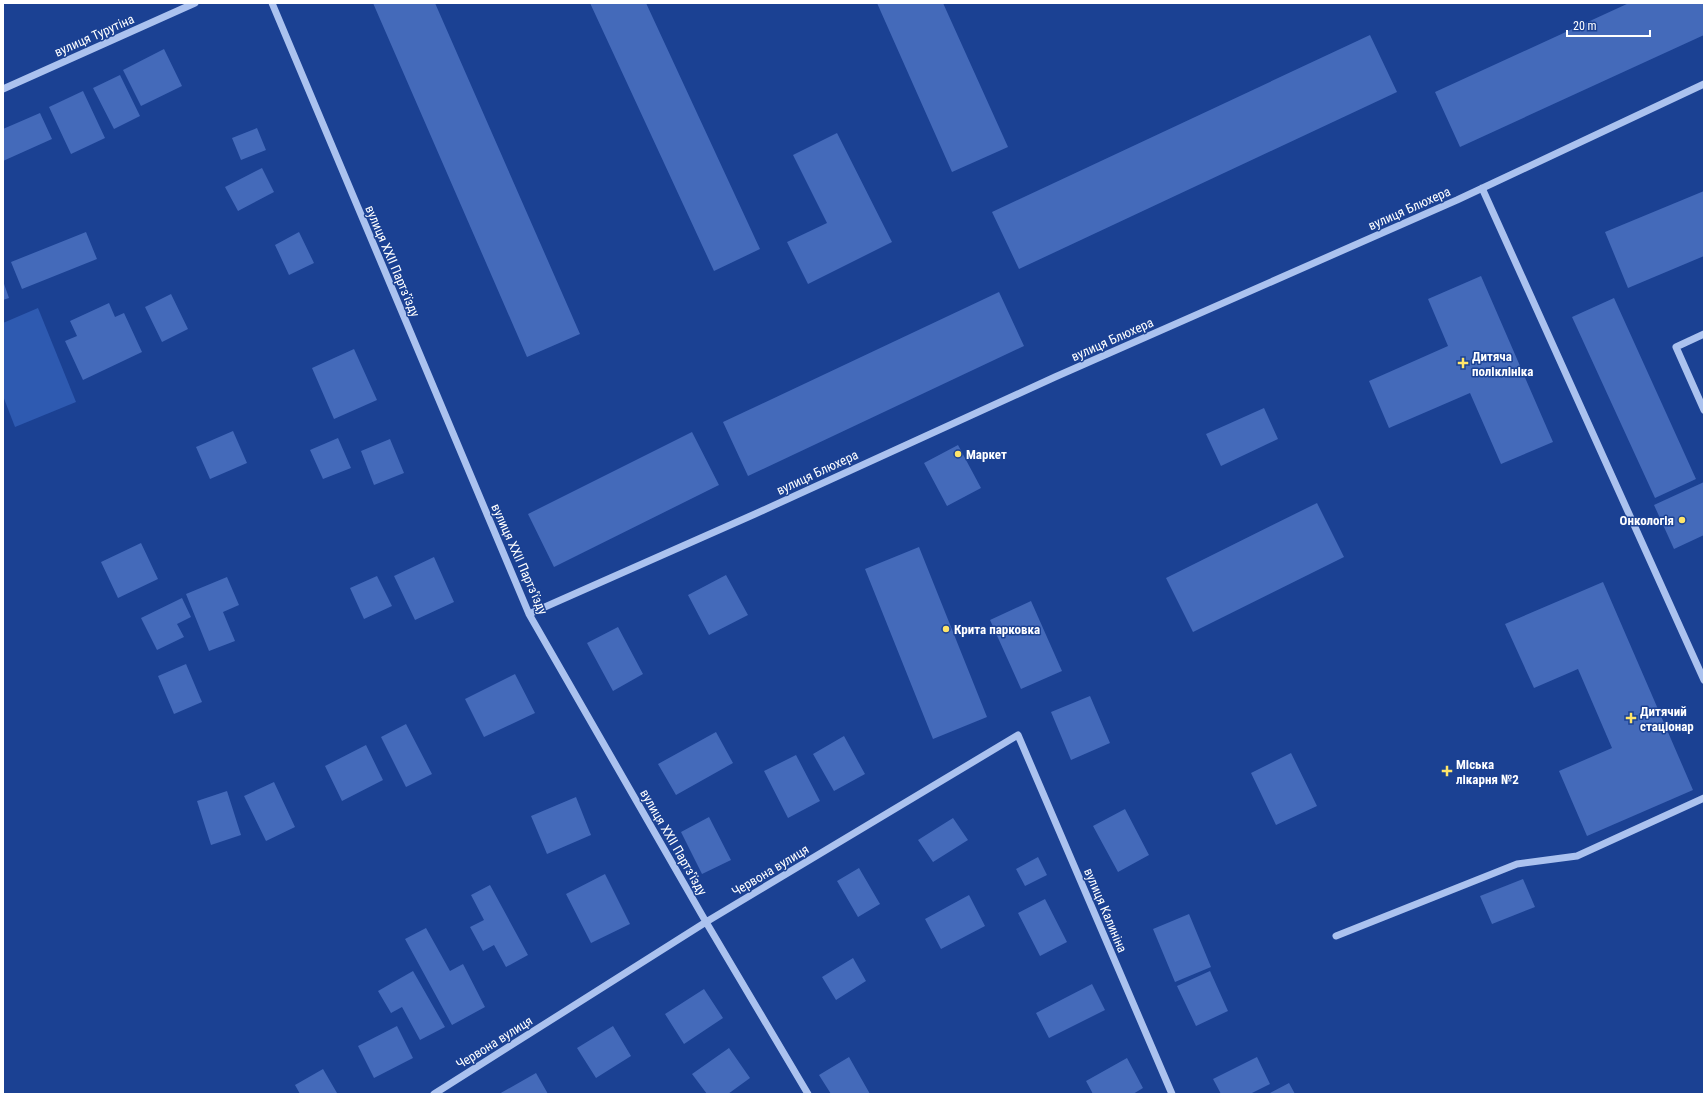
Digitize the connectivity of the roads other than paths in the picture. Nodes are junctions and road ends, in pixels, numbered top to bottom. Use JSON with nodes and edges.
{"nodes":[{"id":1,"x":195,"y":3,"type":"edge"},
{"id":2,"x":272,"y":3,"type":"edge"},
{"id":3,"x":1704,"y":84,"type":"edge"},
{"id":4,"x":3,"y":89,"type":"edge"},
{"id":5,"x":1482,"y":188,"type":"junction"},
{"id":6,"x":1704,"y":334,"type":"edge"},
{"id":7,"x":1704,"y":410,"type":"edge"},
{"id":8,"x":529,"y":614,"type":"junction"},
{"id":9,"x":1704,"y":680,"type":"edge"},
{"id":10,"x":1018,"y":735,"type":"joint"},
{"id":11,"x":1704,"y":798,"type":"edge"},
{"id":12,"x":706,"y":922,"type":"junction"},
{"id":13,"x":1336,"y":936,"type":"dead end"},
{"id":14,"x":434,"y":1094,"type":"edge"},
{"id":15,"x":808,"y":1094,"type":"edge"},
{"id":16,"x":1172,"y":1094,"type":"edge"}],
"edges":[{"from":1,"to":4,"type":"street","name":"вулиця Турутіна"},
{"from":2,"to":8,"type":"street","name":"вулиця XXII Партз'їзду"},
{"from":3,"to":5,"type":"street","name":"вулиця Блюхера"},
{"from":5,"to":8,"type":"street","name":"вулиця Блюхера"},
{"from":5,"to":9,"type":"street"},
{"from":6,"to":7,"type":"street"},
{"from":8,"to":12,"type":"street","name":"вулиця XXII Партз'їзду"},
{"from":10,"to":12,"type":"street","name":"Червона вулиця"},
{"from":10,"to":16,"type":"street","name":"вулиця Калиніна"},
{"from":11,"to":13,"type":"street"},
{"from":12,"to":14,"type":"street","name":"Червона вулиця"},
{"from":12,"to":15,"type":"street","name":"вулиця XXII Партз'їзду"}]}
